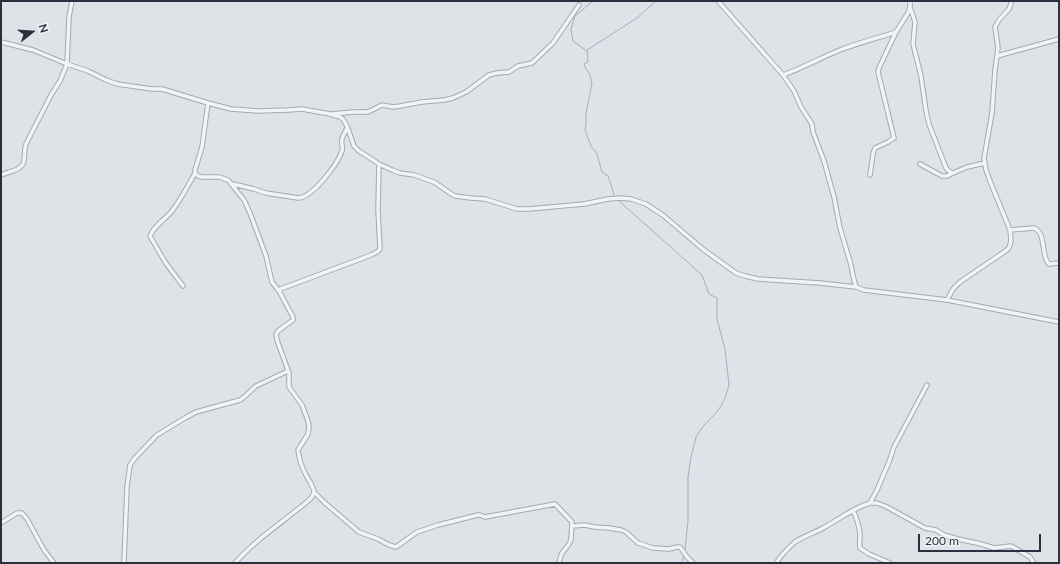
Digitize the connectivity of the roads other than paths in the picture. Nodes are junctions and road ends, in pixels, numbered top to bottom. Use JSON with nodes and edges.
{"nodes":[{"id":1,"x":72,"y":1,"type":"edge"},
{"id":2,"x":718,"y":1,"type":"edge"},
{"id":3,"x":910,"y":1,"type":"edge"},
{"id":4,"x":1012,"y":1,"type":"edge"},
{"id":5,"x":579,"y":5,"type":"dead end"},
{"id":6,"x":910,"y":7,"type":"junction"},
{"id":7,"x":896,"y":32,"type":"junction"},
{"id":8,"x":1059,"y":39,"type":"edge"},
{"id":9,"x":1,"y":42,"type":"edge"},
{"id":10,"x":997,"y":56,"type":"junction"},
{"id":11,"x":67,"y":64,"type":"junction"},
{"id":12,"x":782,"y":75,"type":"junction"},
{"id":13,"x":208,"y":103,"type":"junction"},
{"id":14,"x":330,"y":114,"type":"junction"},
{"id":15,"x":347,"y":126,"type":"junction"},
{"id":16,"x":985,"y":163,"type":"junction"},
{"id":17,"x":379,"y":164,"type":"junction"},
{"id":18,"x":920,"y":164,"type":"dead end"},
{"id":19,"x":195,"y":173,"type":"junction"},
{"id":20,"x":953,"y":173,"type":"junction"},
{"id":21,"x":1,"y":175,"type":"edge"},
{"id":22,"x":870,"y":175,"type":"dead end"},
{"id":23,"x":233,"y":184,"type":"junction"},
{"id":24,"x":1010,"y":230,"type":"junction"},
{"id":25,"x":1059,"y":263,"type":"edge"},
{"id":26,"x":182,"y":286,"type":"dead end"},
{"id":27,"x":856,"y":287,"type":"junction"},
{"id":28,"x":278,"y":290,"type":"junction"},
{"id":29,"x":946,"y":300,"type":"junction"},
{"id":30,"x":1059,"y":322,"type":"edge"},
{"id":31,"x":288,"y":371,"type":"junction"},
{"id":32,"x":927,"y":385,"type":"dead end"},
{"id":33,"x":314,"y":492,"type":"junction"},
{"id":34,"x":870,"y":503,"type":"junction"},
{"id":35,"x":852,"y":511,"type":"junction"},
{"id":36,"x":1,"y":523,"type":"edge"},
{"id":37,"x":572,"y":526,"type":"junction"},
{"id":38,"x":559,"y":562,"type":"edge"},
{"id":39,"x":54,"y":563,"type":"edge"},
{"id":40,"x":124,"y":563,"type":"edge"},
{"id":41,"x":235,"y":563,"type":"edge"},
{"id":42,"x":693,"y":563,"type":"edge"},
{"id":43,"x":776,"y":563,"type":"edge"},
{"id":44,"x":890,"y":563,"type":"edge"},
{"id":45,"x":1034,"y":563,"type":"edge"}],
"edges":[{"from":1,"to":11,"type":"street"},
{"from":2,"to":12,"type":"street"},
{"from":3,"to":6,"type":"street"},
{"from":4,"to":10,"type":"street"},
{"from":5,"to":14,"type":"street"},
{"from":6,"to":7,"type":"street"},
{"from":6,"to":20,"type":"street"},
{"from":7,"to":12,"type":"street"},
{"from":7,"to":22,"type":"street"},
{"from":8,"to":10,"type":"street"},
{"from":9,"to":11,"type":"street"},
{"from":10,"to":16,"type":"street"},
{"from":11,"to":13,"type":"street"},
{"from":11,"to":21,"type":"street"},
{"from":12,"to":27,"type":"street"},
{"from":13,"to":14,"type":"street"},
{"from":13,"to":19,"type":"street"},
{"from":14,"to":15,"type":"street"},
{"from":15,"to":17,"type":"street"},
{"from":15,"to":23,"type":"street"},
{"from":16,"to":20,"type":"street"},
{"from":16,"to":24,"type":"street"},
{"from":17,"to":27,"type":"street"},
{"from":17,"to":28,"type":"street"},
{"from":18,"to":20,"type":"street"},
{"from":19,"to":23,"type":"street"},
{"from":19,"to":26,"type":"street"},
{"from":23,"to":28,"type":"street"},
{"from":24,"to":25,"type":"street"},
{"from":24,"to":29,"type":"street"},
{"from":27,"to":29,"type":"street"},
{"from":28,"to":31,"type":"street"},
{"from":29,"to":30,"type":"street"},
{"from":31,"to":33,"type":"street"},
{"from":31,"to":40,"type":"street"},
{"from":32,"to":34,"type":"street"},
{"from":33,"to":37,"type":"street"},
{"from":33,"to":41,"type":"street"},
{"from":34,"to":35,"type":"street"},
{"from":34,"to":45,"type":"street"},
{"from":35,"to":43,"type":"street"},
{"from":35,"to":44,"type":"street"},
{"from":36,"to":39,"type":"street"},
{"from":37,"to":38,"type":"street"},
{"from":37,"to":42,"type":"street"}]}
